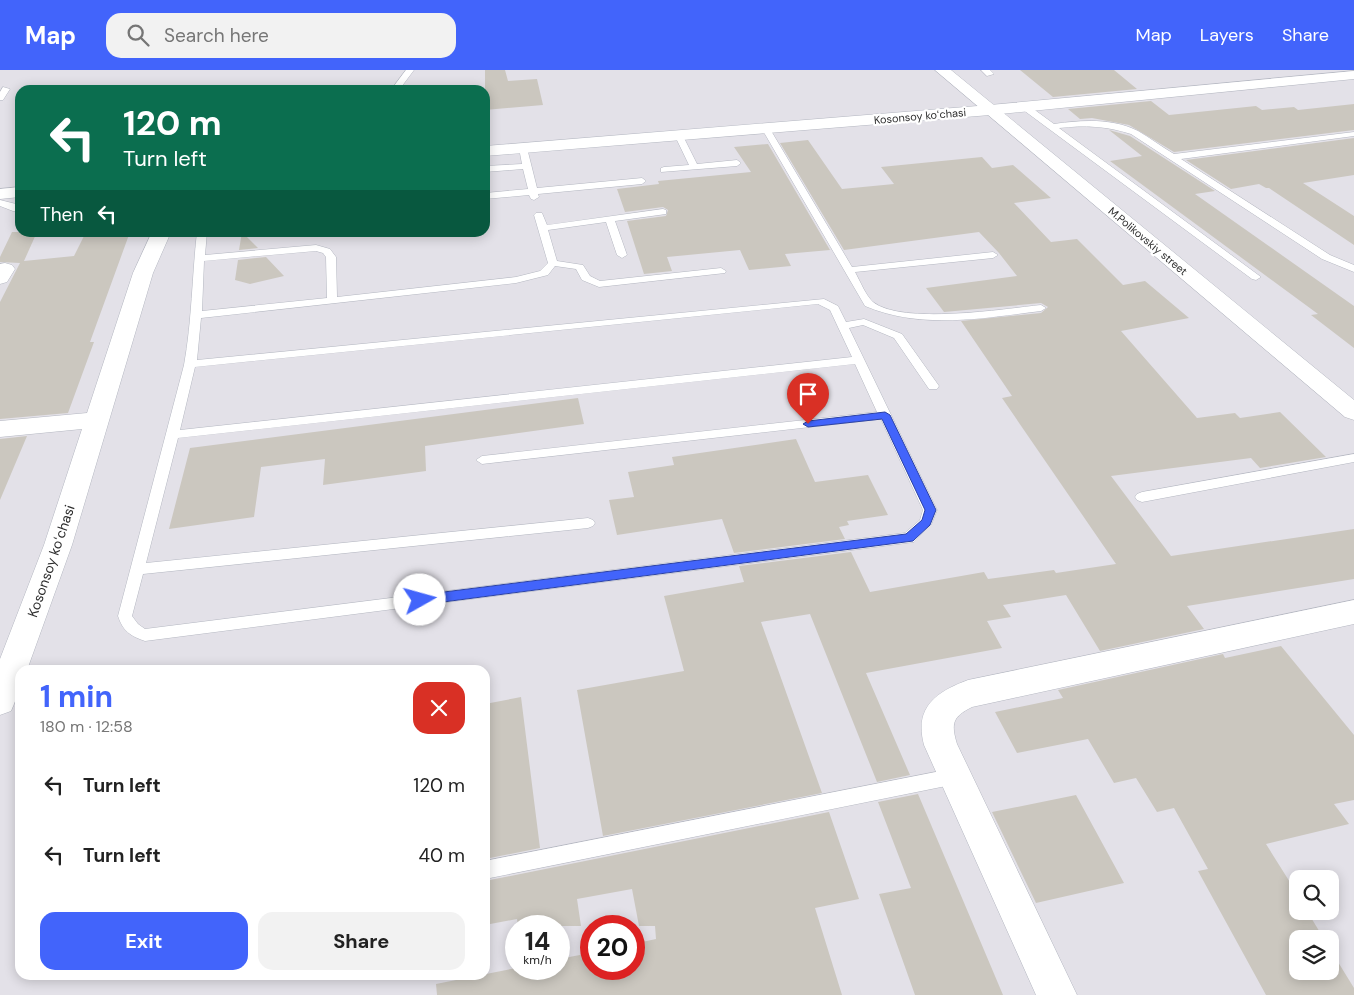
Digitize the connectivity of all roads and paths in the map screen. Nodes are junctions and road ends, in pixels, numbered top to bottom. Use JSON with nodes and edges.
{"nodes":[{"id":1,"x":410,"y":70,"type":"edge"},
{"id":2,"x":942,"y":70,"type":"edge"},
{"id":3,"x":1267,"y":70,"type":"edge"},
{"id":4,"x":1354,"y":75,"type":"edge"},
{"id":5,"x":399,"y":85,"type":"edge"},
{"id":6,"x":6,"y":89,"type":"dead end"},
{"id":7,"x":975,"y":97,"type":"junction"},
{"id":8,"x":0,"y":98,"type":"edge"},
{"id":9,"x":1025,"y":107,"type":"junction"},
{"id":10,"x":990,"y":110,"type":"junction"},
{"id":11,"x":1053,"y":127,"type":"junction"},
{"id":12,"x":766,"y":128,"type":"junction"},
{"id":13,"x":1354,"y":134,"type":"edge"},
{"id":14,"x":679,"y":136,"type":"junction"},
{"id":15,"x":490,"y":138,"type":"edge"},
{"id":16,"x":523,"y":148,"type":"junction"},
{"id":17,"x":490,"y":151,"type":"edge"},
{"id":18,"x":1172,"y":158,"type":"junction"},
{"id":19,"x":737,"y":163,"type":"dead end"},
{"id":20,"x":527,"y":166,"type":"junction"},
{"id":21,"x":694,"y":167,"type":"junction"},
{"id":22,"x":490,"y":169,"type":"edge"},
{"id":23,"x":664,"y":170,"type":"dead end"},
{"id":24,"x":15,"y":179,"type":"edge"},
{"id":25,"x":0,"y":180,"type":"edge"},
{"id":26,"x":642,"y":181,"type":"dead end"},
{"id":27,"x":15,"y":192,"type":"edge"},
{"id":28,"x":0,"y":194,"type":"edge"},
{"id":29,"x":533,"y":194,"type":"junction"},
{"id":30,"x":490,"y":196,"type":"edge"},
{"id":31,"x":0,"y":203,"type":"edge"},
{"id":32,"x":15,"y":208,"type":"edge"},
{"id":33,"x":663,"y":212,"type":"dead end"},
{"id":34,"x":540,"y":215,"type":"dead end"},
{"id":35,"x":609,"y":219,"type":"junction"},
{"id":36,"x":543,"y":228,"type":"junction"},
{"id":37,"x":160,"y":237,"type":"edge"},
{"id":38,"x":201,"y":237,"type":"edge"},
{"id":39,"x":622,"y":255,"type":"dead end"},
{"id":40,"x":993,"y":256,"type":"dead end"},
{"id":41,"x":198,"y":259,"type":"junction"},
{"id":42,"x":553,"y":263,"type":"junction"},
{"id":43,"x":1354,"y":269,"type":"edge"},
{"id":44,"x":848,"y":270,"type":"junction"},
{"id":45,"x":721,"y":271,"type":"dead end"},
{"id":46,"x":1256,"y":277,"type":"dead end"},
{"id":47,"x":332,"y":299,"type":"junction"},
{"id":48,"x":1041,"y":308,"type":"dead end"},
{"id":49,"x":198,"y":315,"type":"junction"},
{"id":50,"x":843,"y":326,"type":"junction"},
{"id":51,"x":858,"y":360,"type":"junction"},
{"id":52,"x":190,"y":364,"type":"junction"},
{"id":53,"x":933,"y":386,"type":"dead end"},
{"id":54,"x":1354,"y":412,"type":"edge"},
{"id":55,"x":885,"y":415,"type":"junction"},
{"id":56,"x":97,"y":420,"type":"junction"},
{"id":57,"x":0,"y":429,"type":"edge"},
{"id":58,"x":172,"y":435,"type":"junction"},
{"id":59,"x":1354,"y":458,"type":"edge"},
{"id":60,"x":482,"y":460,"type":"dead end"},
{"id":61,"x":1142,"y":497,"type":"dead end"},
{"id":62,"x":588,"y":523,"type":"dead end"},
{"id":63,"x":137,"y":569,"type":"junction"},
{"id":64,"x":1354,"y":612,"type":"edge"},
{"id":65,"x":0,"y":701,"type":"edge"},
{"id":66,"x":956,"y":776,"type":"junction"},
{"id":67,"x":490,"y":869,"type":"edge"},
{"id":68,"x":1057,"y":995,"type":"edge"}],
"edges":[{"from":1,"to":5,"type":"lane"},
{"from":2,"to":7,"type":"street","name":"M.Polikovskiy street"},
{"from":3,"to":7,"type":"street","name":"Kosonsoy koʻchasi"},
{"from":4,"to":9,"type":"street","name":"Kosonsoy koʻchasi"},
{"from":6,"to":8,"type":"lane"},
{"from":7,"to":10,"type":"street","name":"M.Polikovskiy street"},
{"from":7,"to":15,"type":"street","name":"Kosonsoy koʻchasi"},
{"from":9,"to":10,"type":"street","name":"Kosonsoy koʻchasi"},
{"from":9,"to":11,"type":"lane"},
{"from":10,"to":12,"type":"street","name":"Kosonsoy koʻchasi"},
{"from":10,"to":54,"type":"street","name":"M.Polikovskiy street"},
{"from":11,"to":18,"type":"lane"},
{"from":11,"to":46,"type":"lane"},
{"from":12,"to":14,"type":"street","name":"Kosonsoy koʻchasi"},
{"from":12,"to":44,"type":"lane"},
{"from":13,"to":18,"type":"lane"},
{"from":14,"to":16,"type":"street","name":"Kosonsoy koʻchasi"},
{"from":14,"to":21,"type":"lane"},
{"from":16,"to":17,"type":"street","name":"Kosonsoy koʻchasi"},
{"from":16,"to":20,"type":"lane"},
{"from":18,"to":43,"type":"lane"},
{"from":19,"to":21,"type":"lane"},
{"from":20,"to":22,"type":"lane"},
{"from":20,"to":29,"type":"lane"},
{"from":21,"to":23,"type":"lane"},
{"from":24,"to":25,"type":"street"},
{"from":26,"to":29,"type":"lane"},
{"from":27,"to":28,"type":"street"},
{"from":29,"to":30,"type":"lane"},
{"from":31,"to":32,"type":"lane"},
{"from":33,"to":35,"type":"lane"},
{"from":34,"to":36,"type":"lane"},
{"from":35,"to":36,"type":"lane"},
{"from":35,"to":39,"type":"lane"},
{"from":36,"to":42,"type":"lane"},
{"from":37,"to":56,"type":"street","name":"Kosonsoy koʻchasi"},
{"from":38,"to":41,"type":"lane"},
{"from":40,"to":44,"type":"lane"},
{"from":41,"to":47,"type":"lane"},
{"from":41,"to":49,"type":"lane"},
{"from":42,"to":45,"type":"lane"},
{"from":42,"to":47,"type":"lane"},
{"from":44,"to":48,"type":"lane"},
{"from":47,"to":49,"type":"lane"},
{"from":49,"to":52,"type":"lane"},
{"from":50,"to":51,"type":"lane"},
{"from":50,"to":52,"type":"lane"},
{"from":50,"to":53,"type":"lane"},
{"from":51,"to":55,"type":"lane"},
{"from":51,"to":58,"type":"lane"},
{"from":52,"to":58,"type":"lane"},
{"from":55,"to":60,"type":"lane"},
{"from":55,"to":63,"type":"lane"},
{"from":56,"to":57,"type":"street"},
{"from":56,"to":65,"type":"street","name":"Kosonsoy koʻchasi"},
{"from":58,"to":63,"type":"lane"},
{"from":59,"to":61,"type":"lane"},
{"from":62,"to":63,"type":"lane"},
{"from":64,"to":66,"type":"street"},
{"from":66,"to":67,"type":"lane"},
{"from":66,"to":68,"type":"street"}]}
